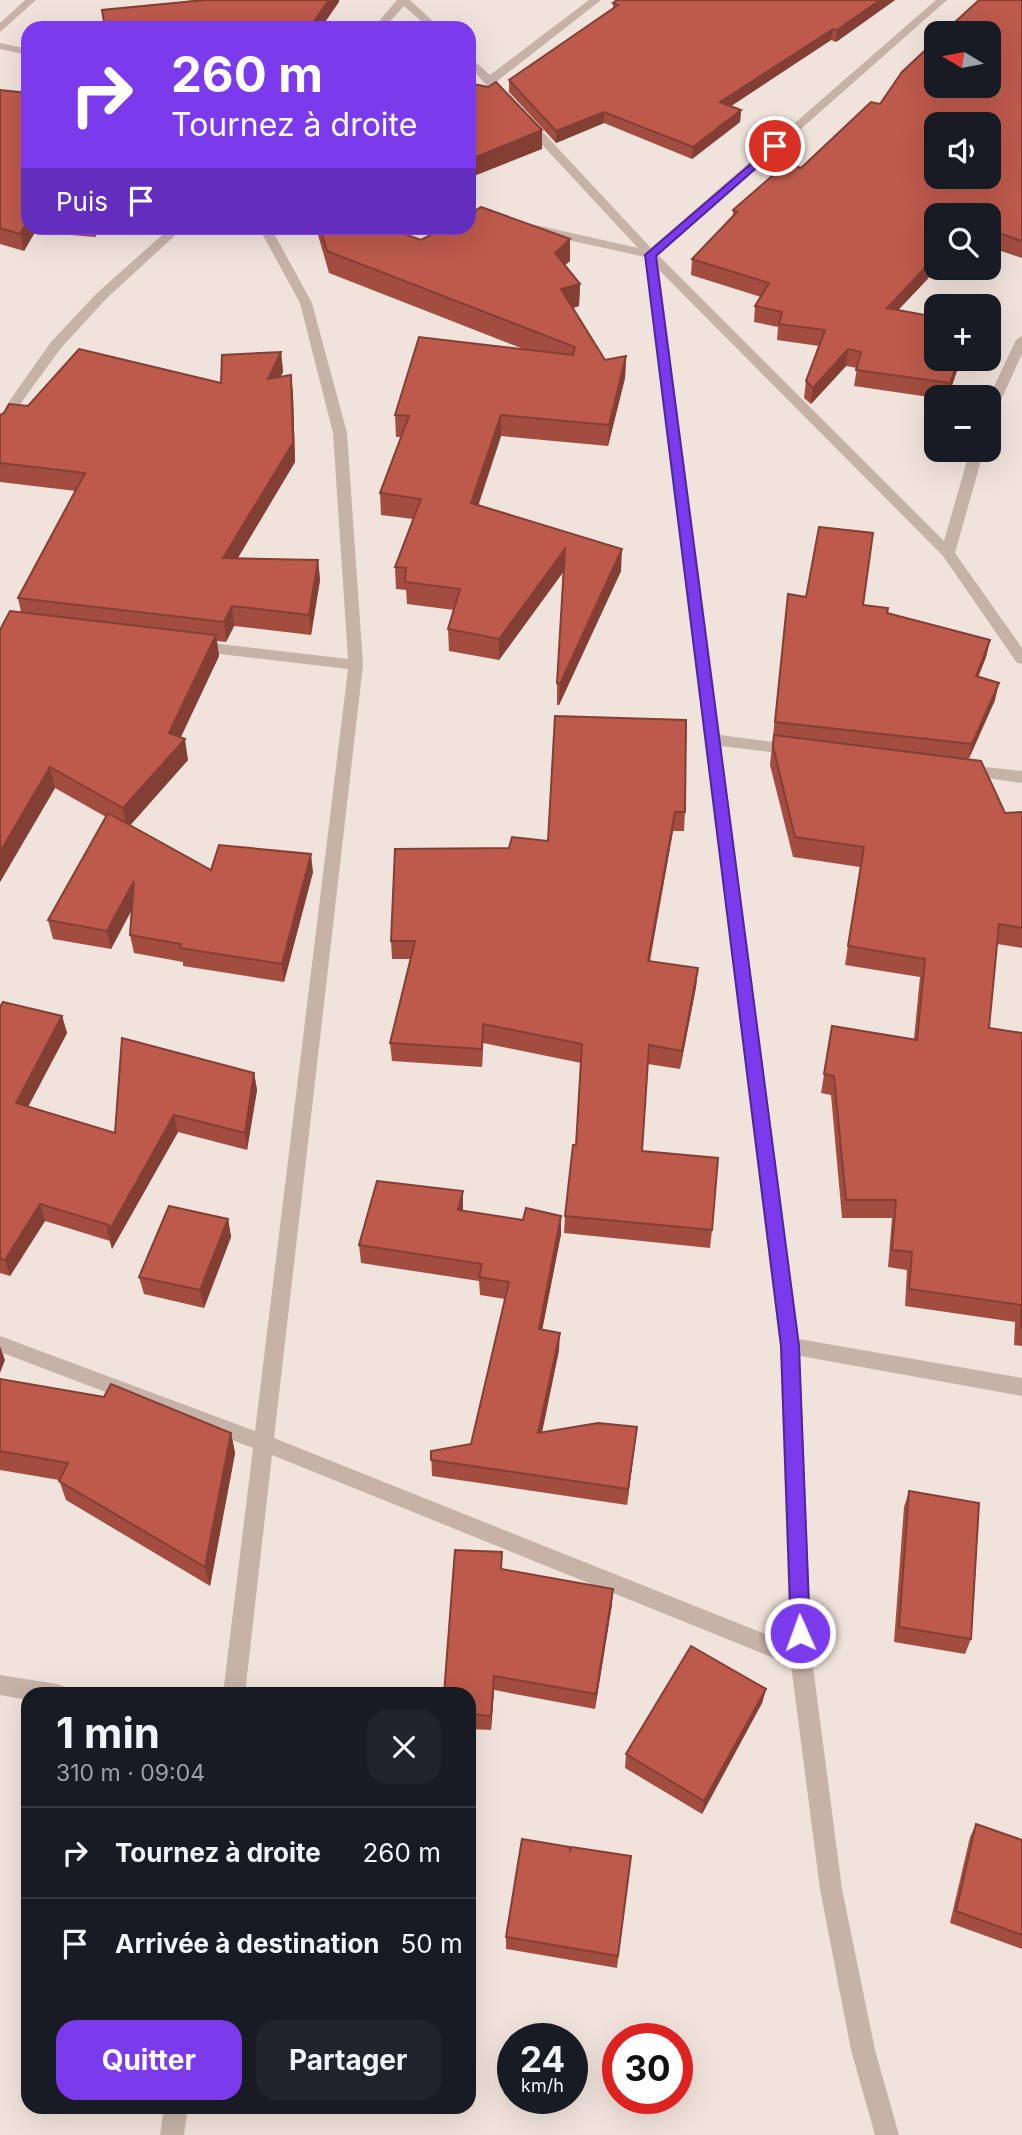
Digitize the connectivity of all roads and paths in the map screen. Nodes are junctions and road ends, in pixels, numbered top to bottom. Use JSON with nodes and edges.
{"nodes":[{"id":1,"x":30,"y":0,"type":"edge"},
{"id":2,"x":192,"y":0,"type":"edge"},
{"id":3,"x":248,"y":0,"type":"edge"},
{"id":4,"x":403,"y":0,"type":"edge"},
{"id":5,"x":596,"y":0,"type":"edge"},
{"id":6,"x":942,"y":0,"type":"edge"},
{"id":7,"x":384,"y":21,"type":"edge"},
{"id":8,"x":427,"y":21,"type":"edge"},
{"id":9,"x":0,"y":29,"type":"edge"},
{"id":10,"x":0,"y":46,"type":"edge"},
{"id":11,"x":21,"y":50,"type":"edge"},
{"id":12,"x":476,"y":66,"type":"edge"},
{"id":13,"x":491,"y":80,"type":"junction"},
{"id":14,"x":508,"y":222,"type":"edge"},
{"id":15,"x":169,"y":235,"type":"edge"},
{"id":16,"x":269,"y":235,"type":"edge"},
{"id":17,"x":651,"y":255,"type":"junction"},
{"id":18,"x":1022,"y":340,"type":"edge"},
{"id":19,"x":1001,"y":385,"type":"edge"},
{"id":20,"x":7,"y":401,"type":"edge"},
{"id":21,"x":0,"y":430,"type":"edge"},
{"id":22,"x":974,"y":462,"type":"edge"},
{"id":23,"x":948,"y":552,"type":"junction"},
{"id":24,"x":178,"y":644,"type":"edge"},
{"id":25,"x":1022,"y":659,"type":"edge"},
{"id":26,"x":356,"y":665,"type":"junction"},
{"id":27,"x":715,"y":740,"type":"junction"},
{"id":28,"x":808,"y":751,"type":"edge"},
{"id":29,"x":955,"y":769,"type":"edge"},
{"id":30,"x":1022,"y":777,"type":"edge"},
{"id":31,"x":0,"y":1343,"type":"edge"},
{"id":32,"x":790,"y":1346,"type":"junction"},
{"id":33,"x":1022,"y":1387,"type":"edge"},
{"id":34,"x":264,"y":1443,"type":"junction"},
{"id":35,"x":801,"y":1659,"type":"junction"},
{"id":36,"x":0,"y":1685,"type":"edge"},
{"id":37,"x":235,"y":1687,"type":"edge"},
{"id":38,"x":21,"y":1688,"type":"edge"},
{"id":39,"x":175,"y":2114,"type":"edge"},
{"id":40,"x":172,"y":2135,"type":"edge"},
{"id":41,"x":887,"y":2135,"type":"edge"}],
"edges":[{"from":1,"to":9,"type":"street"},
{"from":2,"to":3,"type":"street"},
{"from":4,"to":7,"type":"street"},
{"from":4,"to":8,"type":"street"},
{"from":5,"to":13,"type":"street"},
{"from":6,"to":17,"type":"street"},
{"from":10,"to":11,"type":"street"},
{"from":12,"to":13,"type":"street"},
{"from":13,"to":17,"type":"street"},
{"from":14,"to":17,"type":"street"},
{"from":15,"to":20,"type":"street"},
{"from":16,"to":26,"type":"street"},
{"from":17,"to":23,"type":"street"},
{"from":17,"to":27,"type":"street"},
{"from":18,"to":19,"type":"street"},
{"from":20,"to":21,"type":"street"},
{"from":22,"to":23,"type":"street"},
{"from":23,"to":25,"type":"street"},
{"from":24,"to":26,"type":"street"},
{"from":26,"to":34,"type":"street"},
{"from":27,"to":28,"type":"street"},
{"from":27,"to":32,"type":"street"},
{"from":29,"to":30,"type":"street"},
{"from":31,"to":34,"type":"street"},
{"from":32,"to":33,"type":"street"},
{"from":32,"to":35,"type":"street"},
{"from":34,"to":35,"type":"street"},
{"from":34,"to":37,"type":"street"},
{"from":35,"to":41,"type":"street"},
{"from":36,"to":38,"type":"street"},
{"from":39,"to":40,"type":"street"}]}
